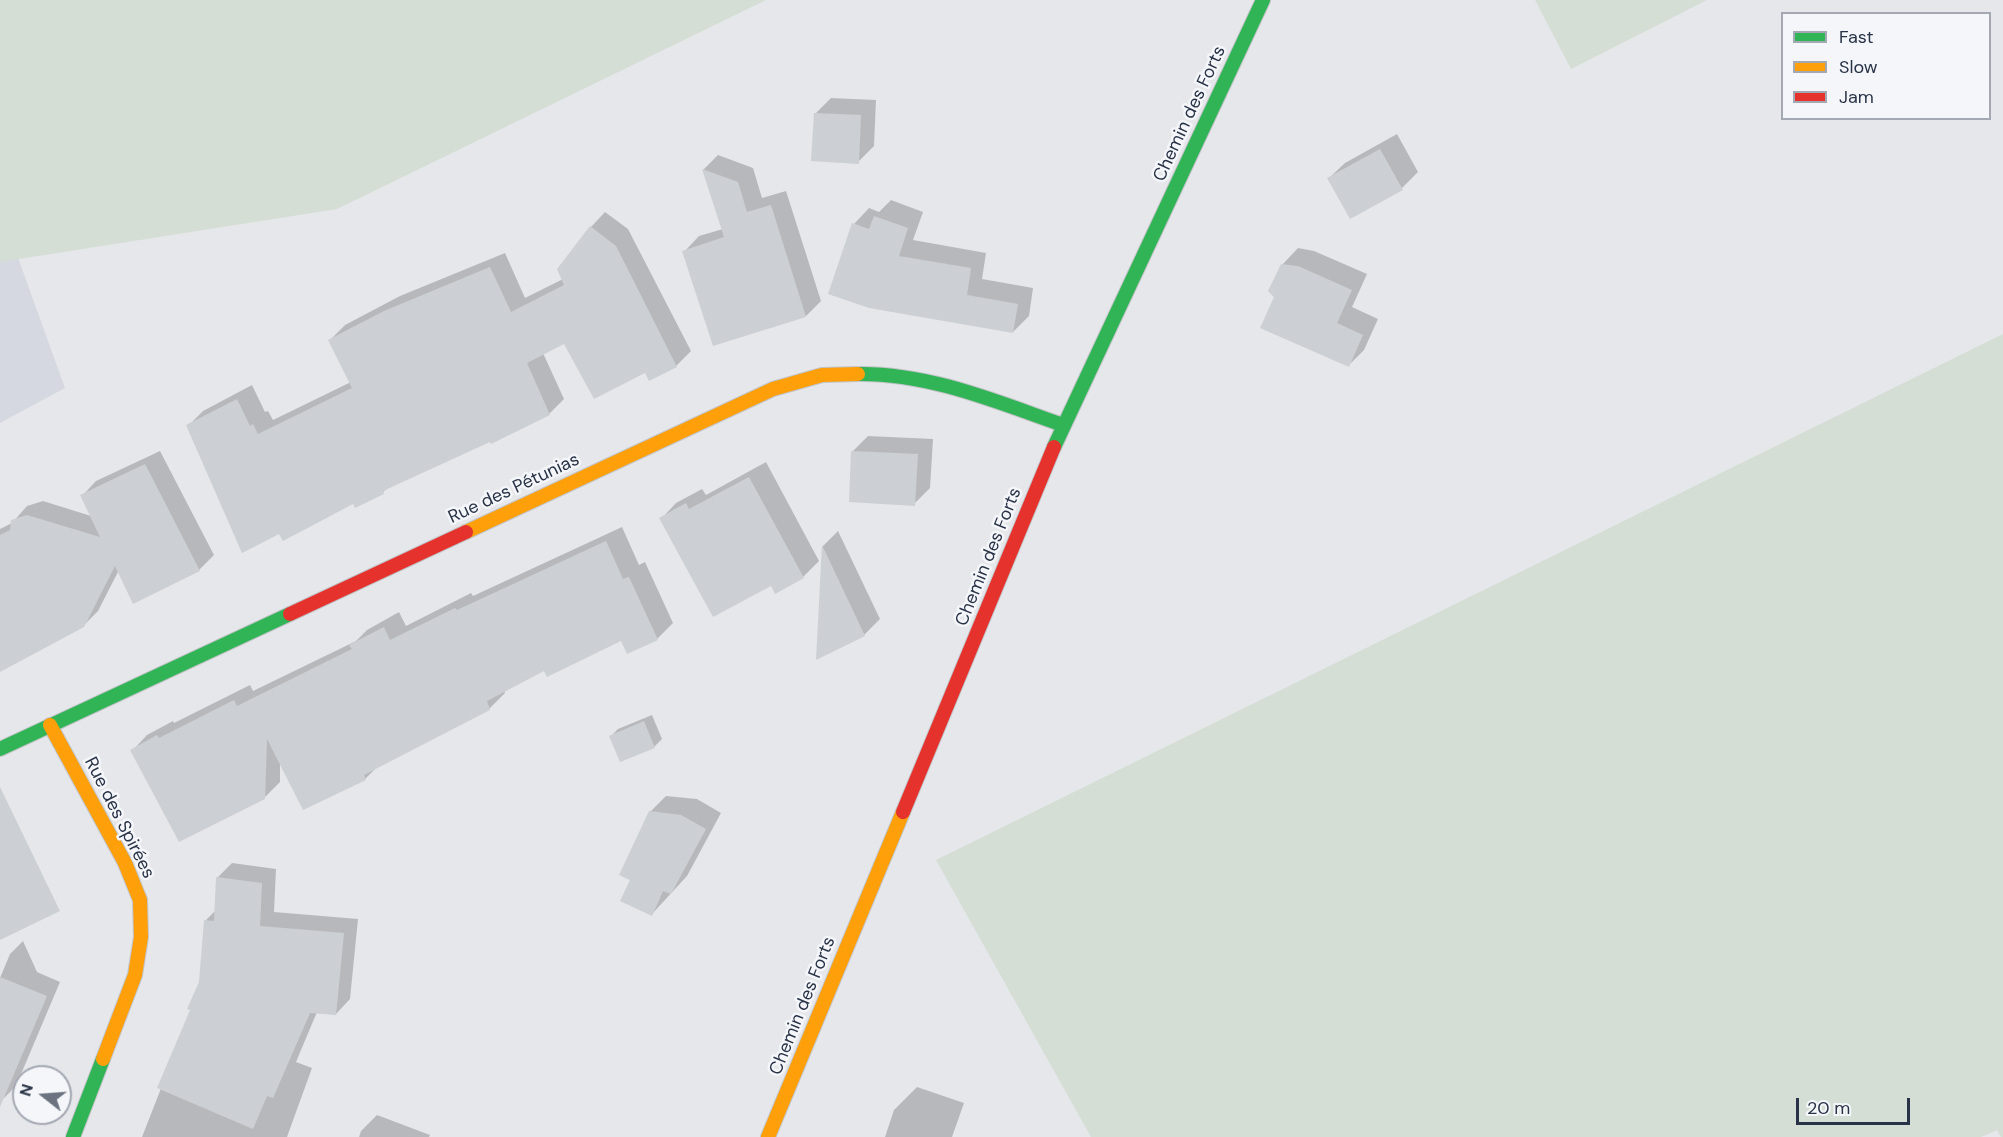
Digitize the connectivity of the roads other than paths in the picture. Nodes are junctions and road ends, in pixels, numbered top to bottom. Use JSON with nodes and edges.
{"nodes":[{"id":1,"x":1263,"y":0,"type":"edge"},
{"id":2,"x":1063,"y":425,"type":"junction"},
{"id":3,"x":50,"y":725,"type":"junction"},
{"id":4,"x":0,"y":749,"type":"edge"},
{"id":5,"x":73,"y":1137,"type":"edge"},
{"id":6,"x":768,"y":1137,"type":"edge"}],
"edges":[{"from":1,"to":2,"type":"street","name":"Chemin des Forts"},
{"from":2,"to":3,"type":"street","name":"Rue des Pétunias"},
{"from":2,"to":6,"type":"street","name":"Chemin des Forts"},
{"from":3,"to":4,"type":"street","name":"Rue des Pétunias"},
{"from":3,"to":5,"type":"street","name":"Rue des Spirées"}]}
